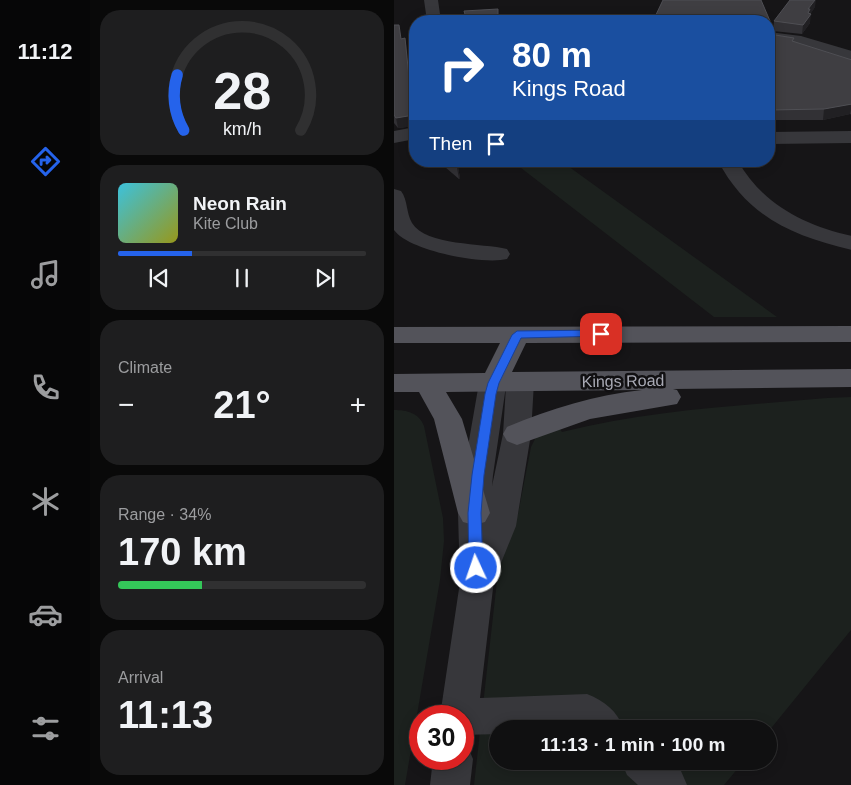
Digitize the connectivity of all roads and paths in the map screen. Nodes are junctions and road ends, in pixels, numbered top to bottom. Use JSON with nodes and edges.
{"nodes":[{"id":1,"x":431,"y":0,"type":"edge"},
{"id":2,"x":433,"y":15,"type":"edge"},
{"id":3,"x":775,"y":38,"type":"edge"},
{"id":4,"x":851,"y":57,"type":"edge"},
{"id":5,"x":409,"y":134,"type":"edge"},
{"id":6,"x":394,"y":137,"type":"edge"},
{"id":7,"x":851,"y":137,"type":"edge"},
{"id":8,"x":775,"y":138,"type":"edge"},
{"id":9,"x":731,"y":167,"type":"edge"},
{"id":10,"x":394,"y":195,"type":"edge"},
{"id":11,"x":851,"y":243,"type":"edge"},
{"id":12,"x":499,"y":254,"type":"dead end"},
{"id":13,"x":851,"y":334,"type":"edge"},
{"id":14,"x":394,"y":335,"type":"edge"},
{"id":15,"x":517,"y":335,"type":"junction"},
{"id":16,"x":815,"y":378,"type":"junction"},
{"id":17,"x":851,"y":378,"type":"edge"},
{"id":18,"x":428,"y":383,"type":"junction"},
{"id":19,"x":506,"y":383,"type":"junction"},
{"id":20,"x":394,"y":384,"type":"edge"},
{"id":21,"x":517,"y":434,"type":"junction"},
{"id":22,"x":474,"y":513,"type":"junction"},
{"id":23,"x":477,"y":582,"type":"junction"},
{"id":24,"x":460,"y":705,"type":"edge"},
{"id":25,"x":474,"y":717,"type":"edge"},
{"id":26,"x":595,"y":720,"type":"edge"},
{"id":27,"x":452,"y":770,"type":"edge"},
{"id":28,"x":651,"y":770,"type":"edge"},
{"id":29,"x":450,"y":785,"type":"edge"},
{"id":30,"x":667,"y":785,"type":"edge"}],
"edges":[{"from":1,"to":2,"type":"street"},
{"from":3,"to":4,"type":"street"},
{"from":5,"to":6,"type":"street"},
{"from":7,"to":8,"type":"street"},
{"from":9,"to":11,"type":"street"},
{"from":10,"to":12,"type":"street"},
{"from":13,"to":15,"type":"main road"},
{"from":14,"to":15,"type":"main road"},
{"from":15,"to":19,"type":"main road"},
{"from":16,"to":17,"type":"main road","name":"Kings Road"},
{"from":16,"to":19,"type":"main road","name":"Kings Road"},
{"from":16,"to":21,"type":"main road"},
{"from":18,"to":19,"type":"main road","name":"Kings Road"},
{"from":18,"to":20,"type":"main road","name":"Kings Road"},
{"from":18,"to":22,"type":"main road"},
{"from":19,"to":21,"type":"street"},
{"from":19,"to":22,"type":"street"},
{"from":21,"to":23,"type":"street"},
{"from":22,"to":23,"type":"street"},
{"from":23,"to":24,"type":"street"},
{"from":25,"to":26,"type":"street"},
{"from":27,"to":29,"type":"street"},
{"from":28,"to":30,"type":"street"}]}
